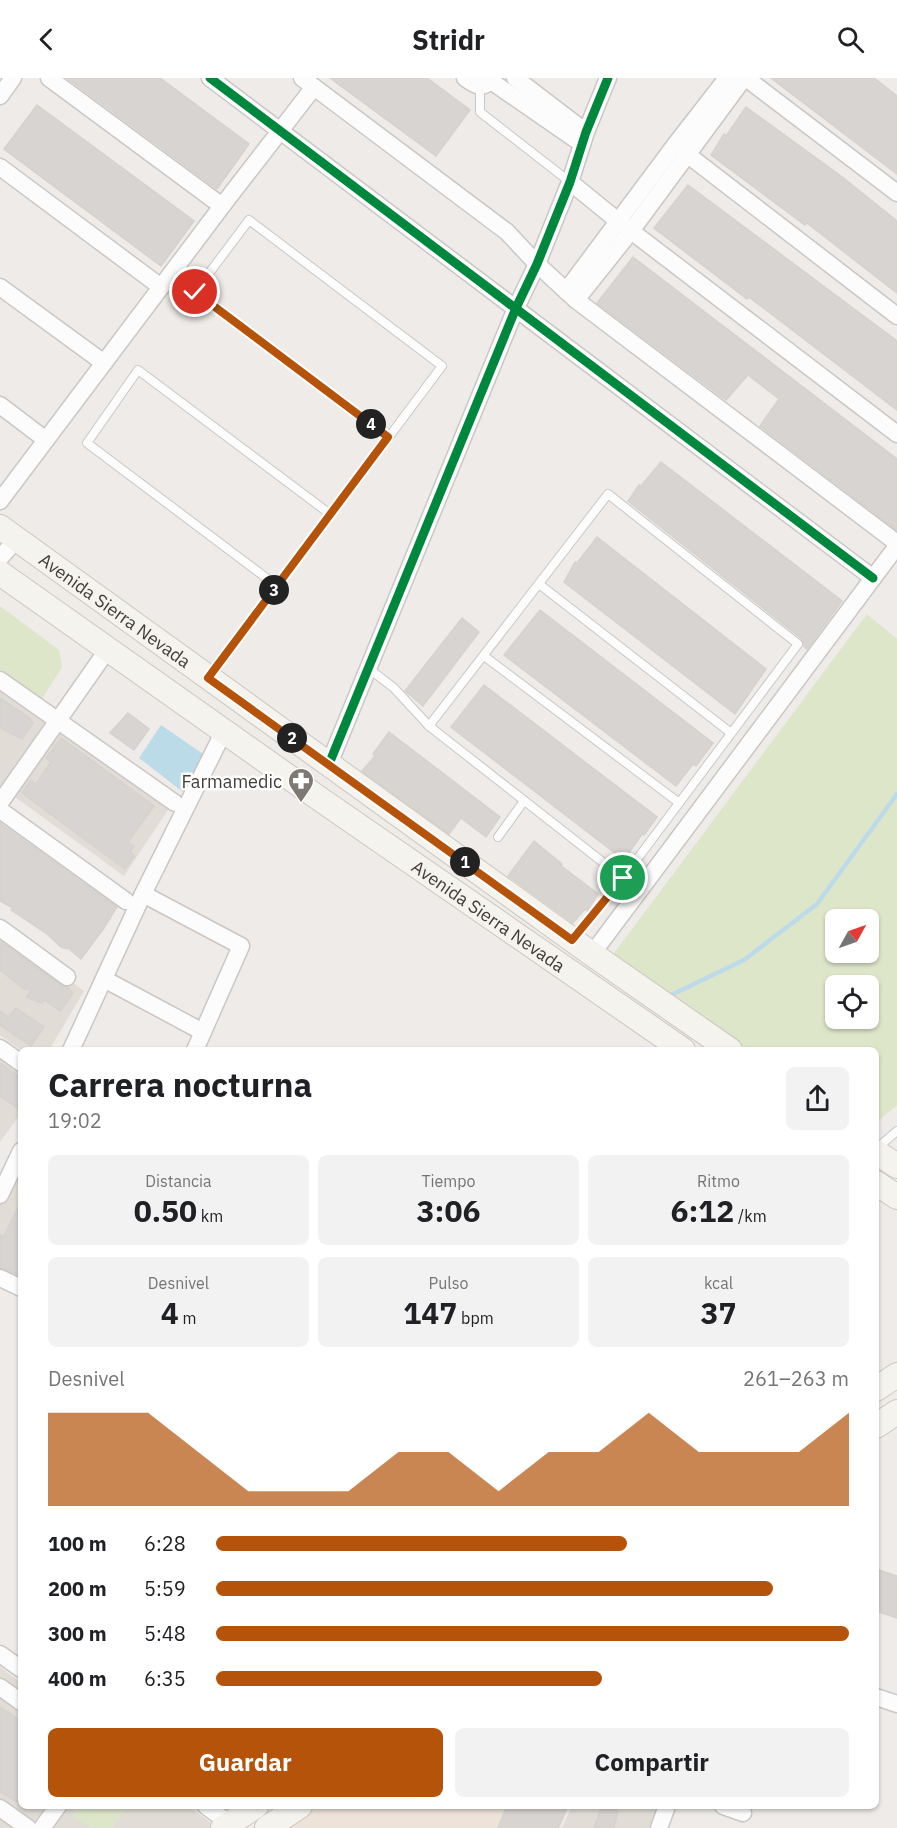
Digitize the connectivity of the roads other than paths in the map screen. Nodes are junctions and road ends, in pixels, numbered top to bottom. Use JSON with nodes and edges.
{"nodes":[{"id":1,"x":13,"y":78,"type":"edge"},
{"id":2,"x":49,"y":78,"type":"edge"},
{"id":3,"x":210,"y":78,"type":"edge"},
{"id":4,"x":465,"y":78,"type":"edge"},
{"id":5,"x":514,"y":78,"type":"edge"},
{"id":6,"x":608,"y":78,"type":"edge"},
{"id":7,"x":727,"y":78,"type":"edge"},
{"id":8,"x":745,"y":78,"type":"edge"},
{"id":9,"x":308,"y":82,"type":"edge"},
{"id":10,"x":488,"y":82,"type":"edge"},
{"id":11,"x":0,"y":96,"type":"edge"},
{"id":12,"x":280,"y":130,"type":"junction"},
{"id":13,"x":584,"y":138,"type":"junction"},
{"id":14,"x":681,"y":150,"type":"junction"},
{"id":15,"x":0,"y":167,"type":"edge"},
{"id":16,"x":570,"y":182,"type":"junction"},
{"id":17,"x":897,"y":193,"type":"edge"},
{"id":18,"x":222,"y":206,"type":"junction"},
{"id":19,"x":624,"y":226,"type":"junction"},
{"id":20,"x":537,"y":264,"type":"junction"},
{"id":21,"x":0,"y":287,"type":"edge"},
{"id":22,"x":161,"y":287,"type":"junction"},
{"id":23,"x":571,"y":295,"type":"junction"},
{"id":24,"x":516,"y":308,"type":"junction"},
{"id":25,"x":897,"y":316,"type":"edge"},
{"id":26,"x":104,"y":363,"type":"junction"},
{"id":27,"x":0,"y":405,"type":"edge"},
{"id":28,"x":897,"y":434,"type":"edge"},
{"id":29,"x":388,"y":437,"type":"junction"},
{"id":30,"x":46,"y":440,"type":"junction"},
{"id":31,"x":0,"y":501,"type":"edge"},
{"id":32,"x":330,"y":514,"type":"junction"},
{"id":33,"x":9,"y":533,"type":"edge"},
{"id":34,"x":897,"y":545,"type":"edge"},
{"id":35,"x":0,"y":558,"type":"edge"},
{"id":36,"x":0,"y":573,"type":"edge"},
{"id":37,"x":873,"y":578,"type":"junction"},
{"id":38,"x":539,"y":584,"type":"junction"},
{"id":39,"x":277,"y":586,"type":"junction"},
{"id":40,"x":108,"y":649,"type":"junction"},
{"id":41,"x":484,"y":656,"type":"junction"},
{"id":42,"x":368,"y":668,"type":"junction"},
{"id":43,"x":208,"y":678,"type":"junction"},
{"id":44,"x":0,"y":680,"type":"edge"},
{"id":45,"x":58,"y":720,"type":"junction"},
{"id":46,"x":429,"y":726,"type":"junction"},
{"id":47,"x":224,"y":731,"type":"junction"},
{"id":48,"x":731,"y":733,"type":"junction"},
{"id":49,"x":329,"y":764,"type":"junction"},
{"id":50,"x":524,"y":801,"type":"junction"},
{"id":51,"x":678,"y":802,"type":"junction"},
{"id":52,"x":0,"y":803,"type":"edge"},
{"id":53,"x":175,"y":803,"type":"dead end"},
{"id":54,"x":0,"y":810,"type":"edge"},
{"id":55,"x":498,"y":837,"type":"dead end"},
{"id":56,"x":623,"y":878,"type":"junction"},
{"id":57,"x":143,"y":894,"type":"junction"},
{"id":58,"x":126,"y":901,"type":"dead end"},
{"id":59,"x":0,"y":928,"type":"edge"},
{"id":60,"x":572,"y":940,"type":"junction"},
{"id":61,"x":592,"y":954,"type":"junction"},
{"id":62,"x":67,"y":977,"type":"dead end"},
{"id":63,"x":104,"y":979,"type":"junction"},
{"id":64,"x":203,"y":1032,"type":"junction"},
{"id":65,"x":72,"y":1047,"type":"edge"},
{"id":66,"x":196,"y":1047,"type":"edge"},
{"id":67,"x":679,"y":1047,"type":"edge"},
{"id":68,"x":726,"y":1047,"type":"edge"},
{"id":69,"x":0,"y":1048,"type":"edge"},
{"id":70,"x":18,"y":1061,"type":"edge"},
{"id":71,"x":897,"y":1131,"type":"edge"},
{"id":72,"x":879,"y":1148,"type":"edge"},
{"id":73,"x":879,"y":1153,"type":"edge"},
{"id":74,"x":897,"y":1166,"type":"edge"},
{"id":75,"x":16,"y":1173,"type":"edge"},
{"id":76,"x":879,"y":1185,"type":"edge"},
{"id":77,"x":0,"y":1196,"type":"edge"},
{"id":78,"x":897,"y":1197,"type":"edge"},
{"id":79,"x":0,"y":1278,"type":"edge"},
{"id":80,"x":18,"y":1287,"type":"edge"},
{"id":81,"x":897,"y":1375,"type":"edge"},
{"id":82,"x":879,"y":1387,"type":"edge"},
{"id":83,"x":897,"y":1412,"type":"edge"},
{"id":84,"x":879,"y":1424,"type":"edge"},
{"id":85,"x":0,"y":1654,"type":"edge"},
{"id":86,"x":18,"y":1668,"type":"edge"},
{"id":87,"x":0,"y":1687,"type":"edge"},
{"id":88,"x":879,"y":1698,"type":"edge"},
{"id":89,"x":18,"y":1700,"type":"edge"},
{"id":90,"x":897,"y":1704,"type":"edge"},
{"id":91,"x":0,"y":1808,"type":"edge"},
{"id":92,"x":56,"y":1809,"type":"edge"},
{"id":93,"x":209,"y":1809,"type":"edge"},
{"id":94,"x":252,"y":1809,"type":"edge"},
{"id":95,"x":296,"y":1809,"type":"edge"},
{"id":96,"x":667,"y":1809,"type":"edge"},
{"id":97,"x":732,"y":1809,"type":"edge"},
{"id":98,"x":743,"y":1813,"type":"dead end"},
{"id":99,"x":226,"y":1826,"type":"edge"},
{"id":100,"x":28,"y":1828,"type":"edge"},
{"id":101,"x":42,"y":1828,"type":"edge"},
{"id":102,"x":267,"y":1828,"type":"edge"},
{"id":103,"x":659,"y":1828,"type":"edge"}],
"edges":[{"from":1,"to":11,"type":"street"},
{"from":2,"to":18,"type":"street"},
{"from":3,"to":12,"type":"street"},
{"from":4,"to":10,"type":"street"},
{"from":5,"to":13,"type":"street"},
{"from":6,"to":13,"type":"street"},
{"from":7,"to":14,"type":"street"},
{"from":8,"to":14,"type":"street"},
{"from":8,"to":17,"type":"street"},
{"from":9,"to":12,"type":"street"},
{"from":9,"to":20,"type":"street"},
{"from":10,"to":13,"type":"street"},
{"from":10,"to":16,"type":"lane"},
{"from":12,"to":18,"type":"street"},
{"from":12,"to":24,"type":"street"},
{"from":13,"to":16,"type":"street"},
{"from":14,"to":19,"type":"street"},
{"from":14,"to":25,"type":"street"},
{"from":15,"to":22,"type":"street"},
{"from":16,"to":19,"type":"street"},
{"from":16,"to":20,"type":"street"},
{"from":18,"to":22,"type":"street"},
{"from":19,"to":23,"type":"street"},
{"from":19,"to":28,"type":"street"},
{"from":20,"to":23,"type":"street"},
{"from":20,"to":24,"type":"street"},
{"from":21,"to":26,"type":"street"},
{"from":22,"to":26,"type":"street"},
{"from":23,"to":34,"type":"street"},
{"from":24,"to":37,"type":"street"},
{"from":24,"to":42,"type":"street"},
{"from":26,"to":30,"type":"street"},
{"from":27,"to":30,"type":"street"},
{"from":29,"to":29,"type":"lane"},
{"from":29,"to":32,"type":"lane"},
{"from":30,"to":31,"type":"street"},
{"from":32,"to":39,"type":"lane"},
{"from":32,"to":39,"type":"lane"},
{"from":33,"to":35,"type":"street"},
{"from":33,"to":43,"type":"main road","name":"Avenida Sierra Nevada"},
{"from":34,"to":37,"type":"street"},
{"from":36,"to":40,"type":"main road","name":"Avenida Sierra Nevada"},
{"from":37,"to":61,"type":"street"},
{"from":38,"to":41,"type":"lane"},
{"from":38,"to":48,"type":"lane"},
{"from":38,"to":48,"type":"lane"},
{"from":39,"to":43,"type":"lane"},
{"from":40,"to":45,"type":"street"},
{"from":40,"to":47,"type":"main road","name":"Avenida Sierra Nevada"},
{"from":41,"to":46,"type":"lane"},
{"from":41,"to":51,"type":"lane"},
{"from":42,"to":46,"type":"lane"},
{"from":42,"to":49,"type":"street"},
{"from":43,"to":49,"type":"main road","name":"Avenida Sierra Nevada"},
{"from":44,"to":45,"type":"street"},
{"from":45,"to":52,"type":"street"},
{"from":45,"to":53,"type":"street"},
{"from":46,"to":50,"type":"lane"},
{"from":47,"to":57,"type":"street"},
{"from":47,"to":67,"type":"main road","name":"Avenida Sierra Nevada"},
{"from":48,"to":51,"type":"lane"},
{"from":49,"to":60,"type":"main road","name":"Avenida Sierra Nevada"},
{"from":50,"to":55,"type":"lane"},
{"from":50,"to":56,"type":"lane"},
{"from":51,"to":56,"type":"lane"},
{"from":54,"to":58,"type":"street"},
{"from":56,"to":60,"type":"lane"},
{"from":57,"to":63,"type":"street"},
{"from":57,"to":64,"type":"street"},
{"from":59,"to":62,"type":"street"},
{"from":60,"to":61,"type":"main road","name":"Avenida Sierra Nevada"},
{"from":61,"to":68,"type":"main road","name":"Avenida Sierra Nevada"},
{"from":63,"to":64,"type":"street"},
{"from":63,"to":65,"type":"street"},
{"from":64,"to":66,"type":"street"},
{"from":69,"to":70,"type":"street"},
{"from":71,"to":72,"type":"lane"},
{"from":73,"to":74,"type":"main road"},
{"from":75,"to":77,"type":"street"},
{"from":76,"to":78,"type":"main road"},
{"from":79,"to":80,"type":"street"},
{"from":81,"to":82,"type":"main road"},
{"from":83,"to":84,"type":"main road"},
{"from":85,"to":86,"type":"street"},
{"from":87,"to":89,"type":"street"},
{"from":88,"to":90,"type":"street"},
{"from":91,"to":100,"type":"street"},
{"from":92,"to":101,"type":"street"},
{"from":93,"to":99,"type":"street"},
{"from":94,"to":99,"type":"main road"},
{"from":95,"to":102,"type":"main road"},
{"from":96,"to":103,"type":"street"},
{"from":97,"to":98,"type":"street"}]}
